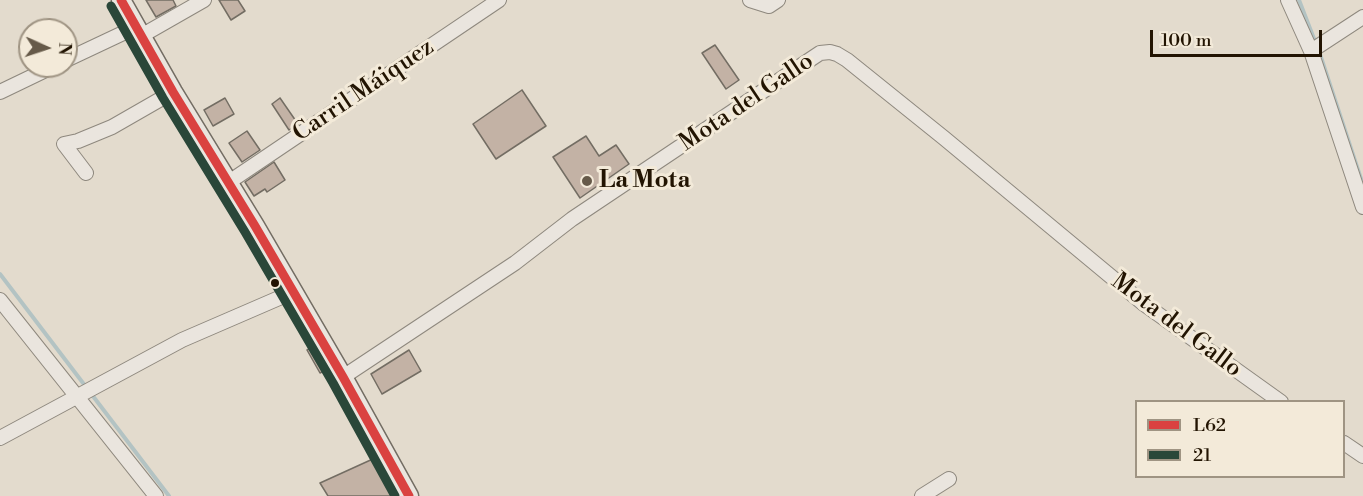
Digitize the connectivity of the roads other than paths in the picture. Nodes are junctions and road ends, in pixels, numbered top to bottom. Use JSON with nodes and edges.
{"nodes":[{"id":1,"x":121,"y":0,"type":"edge"},
{"id":2,"x":204,"y":0,"type":"edge"},
{"id":3,"x":499,"y":0,"type":"edge"},
{"id":4,"x":750,"y":0,"type":"edge"},
{"id":5,"x":778,"y":0,"type":"edge"},
{"id":6,"x":1288,"y":0,"type":"edge"},
{"id":7,"x":1363,"y":17,"type":"edge"},
{"id":8,"x":139,"y":31,"type":"junction"},
{"id":9,"x":1315,"y":48,"type":"junction"},
{"id":10,"x":78,"y":55,"type":"edge"},
{"id":11,"x":29,"y":78,"type":"edge"},
{"id":12,"x":0,"y":92,"type":"edge"},
{"id":13,"x":173,"y":92,"type":"junction"},
{"id":14,"x":86,"y":173,"type":"dead end"},
{"id":15,"x":229,"y":182,"type":"junction"},
{"id":16,"x":1363,"y":207,"type":"edge"},
{"id":17,"x":293,"y":292,"type":"junction"},
{"id":18,"x":0,"y":300,"type":"edge"},
{"id":19,"x":343,"y":377,"type":"junction"},
{"id":20,"x":76,"y":397,"type":"junction"},
{"id":21,"x":1278,"y":400,"type":"edge"},
{"id":22,"x":0,"y":438,"type":"edge"},
{"id":23,"x":1345,"y":444,"type":"edge"},
{"id":24,"x":1363,"y":456,"type":"edge"},
{"id":25,"x":949,"y":479,"type":"dead end"},
{"id":26,"x":156,"y":496,"type":"edge"},
{"id":27,"x":409,"y":496,"type":"edge"},
{"id":28,"x":922,"y":496,"type":"edge"}],
"edges":[{"from":1,"to":8,"type":"main road"},
{"from":2,"to":8,"type":"street"},
{"from":3,"to":15,"type":"street","name":"Carril Máiquez"},
{"from":4,"to":5,"type":"street"},
{"from":6,"to":9,"type":"street"},
{"from":7,"to":9,"type":"street"},
{"from":8,"to":10,"type":"street"},
{"from":8,"to":13,"type":"main road"},
{"from":9,"to":16,"type":"street"},
{"from":11,"to":12,"type":"street"},
{"from":13,"to":14,"type":"street"},
{"from":13,"to":15,"type":"main road"},
{"from":15,"to":17,"type":"main road"},
{"from":17,"to":19,"type":"main road"},
{"from":17,"to":20,"type":"street"},
{"from":18,"to":20,"type":"street"},
{"from":19,"to":21,"type":"street","name":"Mota del Gallo"},
{"from":19,"to":27,"type":"main road"},
{"from":20,"to":22,"type":"street"},
{"from":20,"to":26,"type":"street"},
{"from":23,"to":24,"type":"street"},
{"from":25,"to":28,"type":"street"}]}
